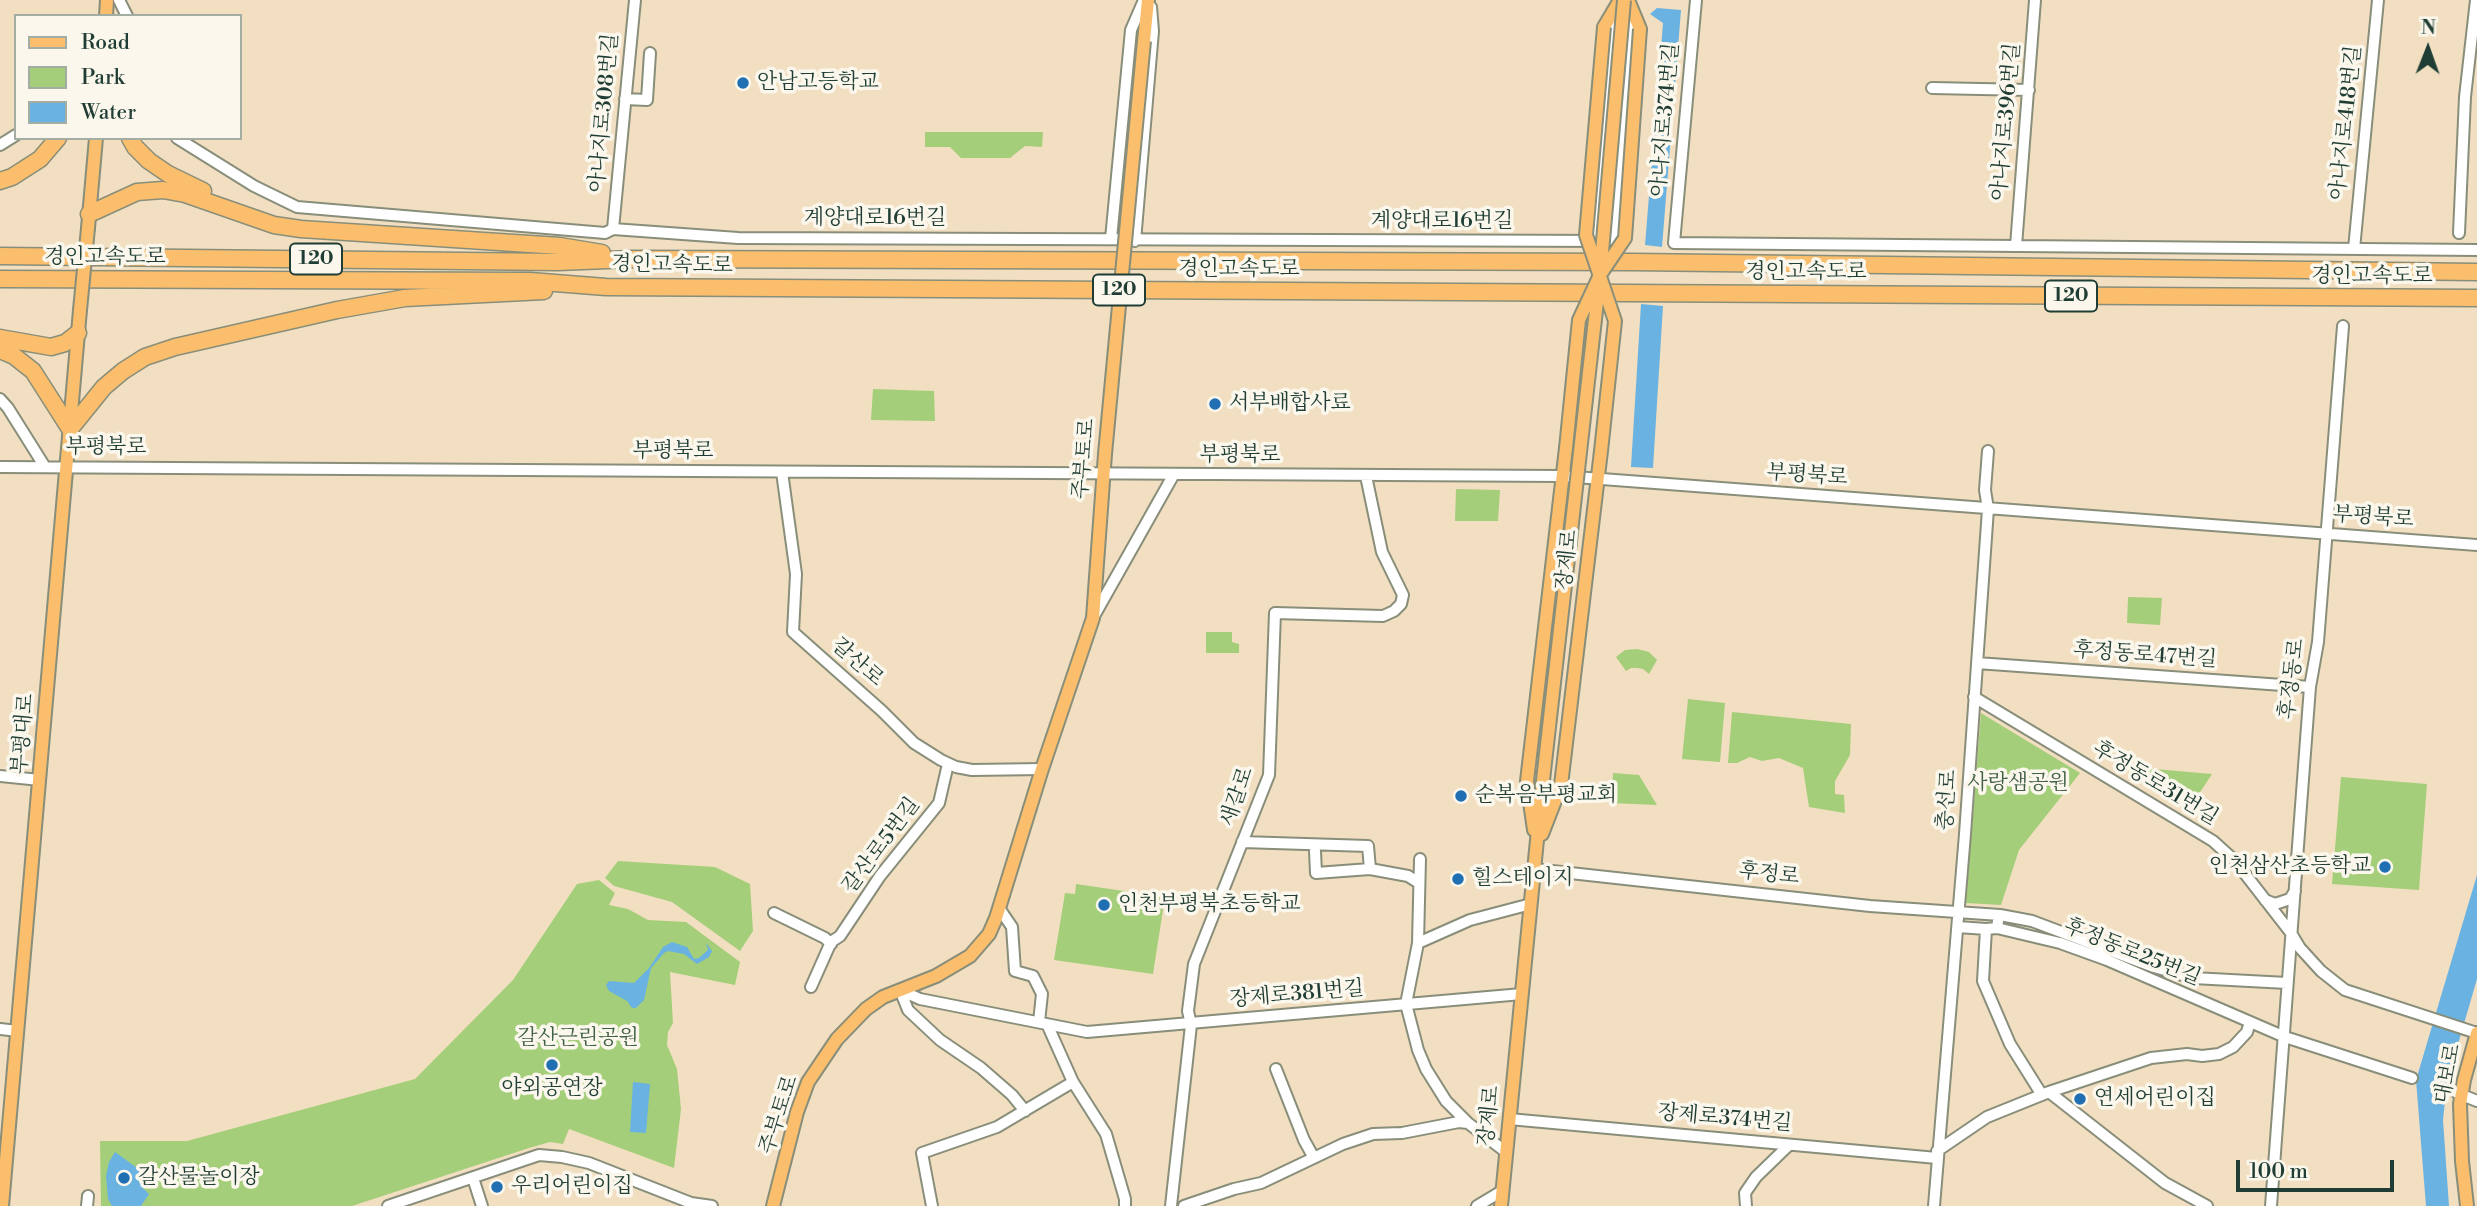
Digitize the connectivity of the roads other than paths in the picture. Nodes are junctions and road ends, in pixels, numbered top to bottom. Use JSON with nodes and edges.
{"nodes":[{"id":1,"x":635,"y":0,"type":"edge"},
{"id":2,"x":1147,"y":0,"type":"edge"},
{"id":3,"x":1624,"y":0,"type":"edge"},
{"id":4,"x":1696,"y":0,"type":"edge"},
{"id":5,"x":2035,"y":0,"type":"edge"},
{"id":6,"x":2378,"y":0,"type":"edge"},
{"id":7,"x":2476,"y":0,"type":"edge"},
{"id":8,"x":650,"y":53,"type":"dead end"},
{"id":9,"x":1932,"y":88,"type":"dead end"},
{"id":10,"x":2029,"y":90,"type":"junction"},
{"id":11,"x":625,"y":99,"type":"junction"},
{"id":12,"x":56,"y":140,"type":"edge"},
{"id":13,"x":96,"y":140,"type":"edge"},
{"id":14,"x":131,"y":140,"type":"edge"},
{"id":15,"x":180,"y":140,"type":"edge"},
{"id":16,"x":0,"y":181,"type":"edge"},
{"id":17,"x":237,"y":213,"type":"junction"},
{"id":18,"x":1113,"y":217,"type":"junction"},
{"id":19,"x":1137,"y":218,"type":"junction"},
{"id":20,"x":88,"y":221,"type":"junction"},
{"id":21,"x":613,"y":229,"type":"junction"},
{"id":22,"x":2459,"y":233,"type":"dead end"},
{"id":23,"x":1111,"y":239,"type":"junction"},
{"id":24,"x":1135,"y":241,"type":"junction"},
{"id":25,"x":1594,"y":241,"type":"junction"},
{"id":26,"x":2016,"y":246,"type":"junction"},
{"id":27,"x":2354,"y":249,"type":"junction"},
{"id":28,"x":2477,"y":250,"type":"edge"},
{"id":29,"x":0,"y":256,"type":"edge"},
{"id":30,"x":632,"y":259,"type":"junction"},
{"id":31,"x":2477,"y":272,"type":"edge"},
{"id":32,"x":1600,"y":275,"type":"junction"},
{"id":33,"x":0,"y":279,"type":"edge"},
{"id":34,"x":606,"y":287,"type":"junction"},
{"id":35,"x":2477,"y":298,"type":"edge"},
{"id":36,"x":2343,"y":326,"type":"dead end"},
{"id":37,"x":78,"y":333,"type":"junction"},
{"id":38,"x":0,"y":338,"type":"edge"},
{"id":39,"x":0,"y":350,"type":"edge"},
{"id":40,"x":0,"y":399,"type":"edge"},
{"id":41,"x":70,"y":429,"type":"junction"},
{"id":42,"x":1988,"y":450,"type":"dead end"},
{"id":43,"x":0,"y":467,"type":"edge"},
{"id":44,"x":45,"y":467,"type":"junction"},
{"id":45,"x":66,"y":467,"type":"junction"},
{"id":46,"x":782,"y":472,"type":"junction"},
{"id":47,"x":1103,"y":474,"type":"junction"},
{"id":48,"x":1174,"y":474,"type":"junction"},
{"id":49,"x":1366,"y":476,"type":"junction"},
{"id":50,"x":1562,"y":476,"type":"junction"},
{"id":51,"x":1597,"y":477,"type":"junction"},
{"id":52,"x":1988,"y":509,"type":"junction"},
{"id":53,"x":2326,"y":534,"type":"junction"},
{"id":54,"x":2477,"y":545,"type":"edge"},
{"id":55,"x":1093,"y":618,"type":"junction"},
{"id":56,"x":1977,"y":663,"type":"junction"},
{"id":57,"x":2310,"y":687,"type":"junction"},
{"id":58,"x":1974,"y":697,"type":"junction"},
{"id":59,"x":948,"y":764,"type":"junction"},
{"id":60,"x":1042,"y":769,"type":"junction"},
{"id":61,"x":0,"y":776,"type":"edge"},
{"id":62,"x":40,"y":780,"type":"junction"},
{"id":63,"x":1242,"y":842,"type":"junction"},
{"id":64,"x":1536,"y":847,"type":"junction"},
{"id":65,"x":1315,"y":851,"type":"dead end"},
{"id":66,"x":1420,"y":859,"type":"dead end"},
{"id":67,"x":1370,"y":869,"type":"junction"},
{"id":68,"x":1535,"y":869,"type":"junction"},
{"id":69,"x":1419,"y":884,"type":"junction"},
{"id":70,"x":2295,"y":891,"type":"junction"},
{"id":71,"x":2264,"y":900,"type":"junction"},
{"id":72,"x":1531,"y":904,"type":"junction"},
{"id":73,"x":999,"y":908,"type":"junction"},
{"id":74,"x":1959,"y":911,"type":"junction"},
{"id":75,"x":774,"y":913,"type":"dead end"},
{"id":76,"x":2000,"y":915,"type":"junction"},
{"id":77,"x":1958,"y":927,"type":"junction"},
{"id":78,"x":1991,"y":928,"type":"junction"},
{"id":79,"x":2291,"y":933,"type":"junction"},
{"id":80,"x":1418,"y":943,"type":"junction"},
{"id":81,"x":831,"y":944,"type":"junction"},
{"id":82,"x":2321,"y":971,"type":"junction"},
{"id":83,"x":2288,"y":977,"type":"junction"},
{"id":84,"x":811,"y":987,"type":"dead end"},
{"id":85,"x":900,"y":990,"type":"junction"},
{"id":86,"x":1522,"y":994,"type":"junction"},
{"id":87,"x":1406,"y":1004,"type":"junction"},
{"id":88,"x":2250,"y":1022,"type":"junction"},
{"id":89,"x":1043,"y":1023,"type":"junction"},
{"id":90,"x":1191,"y":1025,"type":"junction"},
{"id":91,"x":0,"y":1030,"type":"edge"},
{"id":92,"x":18,"y":1031,"type":"junction"},
{"id":93,"x":2477,"y":1033,"type":"edge"},
{"id":94,"x":2285,"y":1037,"type":"junction"},
{"id":95,"x":1276,"y":1069,"type":"dead end"},
{"id":96,"x":2412,"y":1078,"type":"dead end"},
{"id":97,"x":1073,"y":1082,"type":"junction"},
{"id":98,"x":2045,"y":1093,"type":"junction"},
{"id":99,"x":2459,"y":1094,"type":"junction"},
{"id":100,"x":2477,"y":1101,"type":"edge"},
{"id":101,"x":1026,"y":1111,"type":"junction"},
{"id":102,"x":1509,"y":1119,"type":"junction"},
{"id":103,"x":1468,"y":1123,"type":"junction"},
{"id":104,"x":1789,"y":1145,"type":"junction"},
{"id":105,"x":1506,"y":1153,"type":"junction"},
{"id":106,"x":1937,"y":1155,"type":"junction"},
{"id":107,"x":1314,"y":1158,"type":"junction"},
{"id":108,"x":473,"y":1178,"type":"junction"},
{"id":109,"x":1502,"y":1191,"type":"junction"},
{"id":110,"x":686,"y":1204,"type":"edge"},
{"id":111,"x":2,"y":1206,"type":"edge"},
{"id":112,"x":388,"y":1206,"type":"edge"},
{"id":113,"x":482,"y":1206,"type":"edge"},
{"id":114,"x":712,"y":1206,"type":"edge"},
{"id":115,"x":773,"y":1206,"type":"edge"},
{"id":116,"x":932,"y":1206,"type":"edge"},
{"id":117,"x":1125,"y":1206,"type":"edge"},
{"id":118,"x":1171,"y":1206,"type":"edge"},
{"id":119,"x":1184,"y":1206,"type":"edge"},
{"id":120,"x":1477,"y":1206,"type":"edge"},
{"id":121,"x":1501,"y":1206,"type":"edge"},
{"id":122,"x":1746,"y":1206,"type":"edge"},
{"id":123,"x":1934,"y":1206,"type":"edge"},
{"id":124,"x":2207,"y":1206,"type":"edge"},
{"id":125,"x":2271,"y":1206,"type":"edge"},
{"id":126,"x":2467,"y":1206,"type":"edge"}],
"edges":[{"from":1,"to":11,"type":"street","name":"아나지로308번길"},
{"from":2,"to":18,"type":"street"},
{"from":2,"to":19,"type":"street"},
{"from":2,"to":47,"type":"main road","name":"주부토로","bridge":true},
{"from":3,"to":25,"type":"street"},
{"from":3,"to":25,"type":"street"},
{"from":3,"to":32,"type":"main road","name":"장제로","bridge":true},
{"from":3,"to":32,"type":"main road","name":"장제로","bridge":true},
{"from":3,"to":32,"type":"main road","name":"장제로","bridge":true},
{"from":4,"to":26,"type":"street","name":"아나지로374번길"},
{"from":5,"to":10,"type":"street","name":"아나지로396번길"},
{"from":6,"to":27,"type":"street","name":"아나지로418번길"},
{"from":7,"to":22,"type":"street"},
{"from":8,"to":11,"type":"street"},
{"from":9,"to":10,"type":"street"},
{"from":10,"to":26,"type":"street","name":"아나지로396번길"},
{"from":11,"to":21,"type":"street","name":"아나지로308번길"},
{"from":12,"to":16,"type":"highway"},
{"from":13,"to":20,"type":"main road","name":"부평대로"},
{"from":14,"to":17,"type":"highway"},
{"from":15,"to":21,"type":"street","name":"계양대로16번길"},
{"from":17,"to":20,"type":"highway"},
{"from":17,"to":30,"type":"highway"},
{"from":18,"to":19,"type":"street"},
{"from":18,"to":23,"type":"street"},
{"from":19,"to":24,"type":"street"},
{"from":20,"to":37,"type":"main road","name":"부평대로","bridge":true},
{"from":21,"to":23,"type":"street","name":"계양대로16번길"},
{"from":23,"to":24,"type":"street","name":"계양대로16번길"},
{"from":24,"to":25,"type":"street","name":"계양대로16번길"},
{"from":26,"to":27,"type":"street"},
{"from":27,"to":28,"type":"street"},
{"from":29,"to":30,"type":"highway","name":"경인고속도로","number":"120"},
{"from":30,"to":31,"type":"highway","name":"경인고속도로","number":"120"},
{"from":32,"to":50,"type":"main road","name":"장제로","bridge":true},
{"from":32,"to":51,"type":"main road","name":"장제로","bridge":true},
{"from":32,"to":64,"type":"main road","name":"장제로","bridge":true},
{"from":33,"to":34,"type":"highway","name":"경인고속도로","number":"120"},
{"from":34,"to":35,"type":"highway","name":"경인고속도로","number":"120"},
{"from":34,"to":41,"type":"highway"},
{"from":36,"to":53,"type":"street","name":"후정동로"},
{"from":37,"to":38,"type":"highway"},
{"from":37,"to":41,"type":"main road","name":"부평대로"},
{"from":39,"to":41,"type":"highway"},
{"from":40,"to":44,"type":"street"},
{"from":41,"to":45,"type":"main road","name":"부평대로"},
{"from":42,"to":52,"type":"street","name":"충선로"},
{"from":43,"to":44,"type":"street","name":"부평북로"},
{"from":44,"to":45,"type":"street","name":"부평북로"},
{"from":45,"to":46,"type":"street","name":"부평북로"},
{"from":45,"to":62,"type":"main road","name":"부평대로"},
{"from":46,"to":47,"type":"street","name":"부평북로"},
{"from":46,"to":59,"type":"street","name":"갈산로"},
{"from":47,"to":48,"type":"street","name":"부평북로"},
{"from":47,"to":55,"type":"main road","name":"주부토로"},
{"from":48,"to":49,"type":"street","name":"부평북로"},
{"from":48,"to":55,"type":"street"},
{"from":49,"to":50,"type":"street","name":"부평북로"},
{"from":49,"to":63,"type":"street","name":"새갈로"},
{"from":50,"to":51,"type":"street","name":"부평북로"},
{"from":50,"to":64,"type":"main road","name":"장제로"},
{"from":51,"to":52,"type":"street","name":"부평북로"},
{"from":51,"to":64,"type":"main road","name":"장제로"},
{"from":52,"to":53,"type":"street","name":"부평북로"},
{"from":52,"to":56,"type":"street","name":"충선로"},
{"from":53,"to":54,"type":"street","name":"부평북로"},
{"from":53,"to":57,"type":"street","name":"후정동로"},
{"from":55,"to":60,"type":"main road","name":"주부토로"},
{"from":56,"to":57,"type":"street","name":"후정동로47번길"},
{"from":56,"to":58,"type":"street","name":"충선로"},
{"from":57,"to":70,"type":"street","name":"후정동로"},
{"from":58,"to":71,"type":"street","name":"후정동로31번길"},
{"from":58,"to":74,"type":"street","name":"충선로"},
{"from":59,"to":60,"type":"street","name":"갈산로"},
{"from":59,"to":81,"type":"street","name":"갈산로5번길"},
{"from":60,"to":73,"type":"main road","name":"주부토로"},
{"from":61,"to":62,"type":"street"},
{"from":62,"to":92,"type":"main road","name":"부평대로"},
{"from":63,"to":67,"type":"street"},
{"from":63,"to":90,"type":"street","name":"새갈로"},
{"from":64,"to":68,"type":"main road","name":"장제로"},
{"from":65,"to":67,"type":"street"},
{"from":66,"to":69,"type":"street"},
{"from":67,"to":69,"type":"street"},
{"from":68,"to":72,"type":"main road","name":"장제로"},
{"from":68,"to":74,"type":"street","name":"후정로"},
{"from":69,"to":80,"type":"street"},
{"from":70,"to":71,"type":"street"},
{"from":70,"to":79,"type":"street","name":"후정동로"},
{"from":71,"to":79,"type":"street","name":"후정동로31번길"},
{"from":72,"to":80,"type":"street"},
{"from":72,"to":86,"type":"main road","name":"장제로"},
{"from":73,"to":85,"type":"main road","name":"주부토로"},
{"from":73,"to":89,"type":"street"},
{"from":74,"to":76,"type":"street","name":"후정로"},
{"from":74,"to":77,"type":"street","name":"충선로"},
{"from":75,"to":81,"type":"street"},
{"from":76,"to":78,"type":"street"},
{"from":76,"to":83,"type":"street","name":"후정로"},
{"from":77,"to":78,"type":"street"},
{"from":77,"to":106,"type":"street","name":"충선로"},
{"from":78,"to":88,"type":"street","name":"후정동로25번길"},
{"from":78,"to":98,"type":"street"},
{"from":79,"to":82,"type":"street","name":"후정동로31번길"},
{"from":79,"to":83,"type":"street","name":"후정동로"},
{"from":80,"to":87,"type":"street"},
{"from":81,"to":84,"type":"street","name":"갈산로5번길"},
{"from":82,"to":83,"type":"street","name":"후정로"},
{"from":82,"to":93,"type":"street","name":"후정동로31번길"},
{"from":83,"to":94,"type":"street","name":"후정동로"},
{"from":85,"to":89,"type":"street","name":"장제로381번길"},
{"from":85,"to":101,"type":"street"},
{"from":85,"to":115,"type":"main road","name":"주부토로"},
{"from":86,"to":87,"type":"street","name":"장제로381번길"},
{"from":86,"to":102,"type":"main road","name":"장제로"},
{"from":87,"to":90,"type":"street","name":"장제로381번길"},
{"from":87,"to":103,"type":"street"},
{"from":88,"to":94,"type":"street","name":"후정동로25번길"},
{"from":88,"to":98,"type":"street"},
{"from":89,"to":90,"type":"street","name":"장제로381번길"},
{"from":89,"to":97,"type":"street"},
{"from":90,"to":118,"type":"street","name":"새갈로"},
{"from":91,"to":92,"type":"street"},
{"from":92,"to":111,"type":"main road","name":"부평대로"},
{"from":93,"to":99,"type":"main road","name":"대보로"},
{"from":94,"to":96,"type":"street"},
{"from":94,"to":125,"type":"street","name":"후정동로"},
{"from":95,"to":107,"type":"street"},
{"from":97,"to":101,"type":"street"},
{"from":97,"to":117,"type":"street"},
{"from":98,"to":106,"type":"street"},
{"from":98,"to":124,"type":"street"},
{"from":99,"to":100,"type":"street"},
{"from":99,"to":126,"type":"main road","name":"대보로"},
{"from":101,"to":116,"type":"street"},
{"from":102,"to":104,"type":"street","name":"장제로374번길"},
{"from":102,"to":105,"type":"main road","name":"장제로"},
{"from":103,"to":105,"type":"street"},
{"from":103,"to":107,"type":"street"},
{"from":104,"to":106,"type":"street","name":"장제로374번길"},
{"from":104,"to":122,"type":"street"},
{"from":105,"to":109,"type":"main road","name":"장제로"},
{"from":106,"to":123,"type":"street","name":"충선로"},
{"from":107,"to":119,"type":"street"},
{"from":108,"to":110,"type":"street"},
{"from":108,"to":112,"type":"street"},
{"from":108,"to":113,"type":"street"},
{"from":109,"to":120,"type":"street"},
{"from":109,"to":121,"type":"main road","name":"장제로"},
{"from":110,"to":114,"type":"street"}]}
